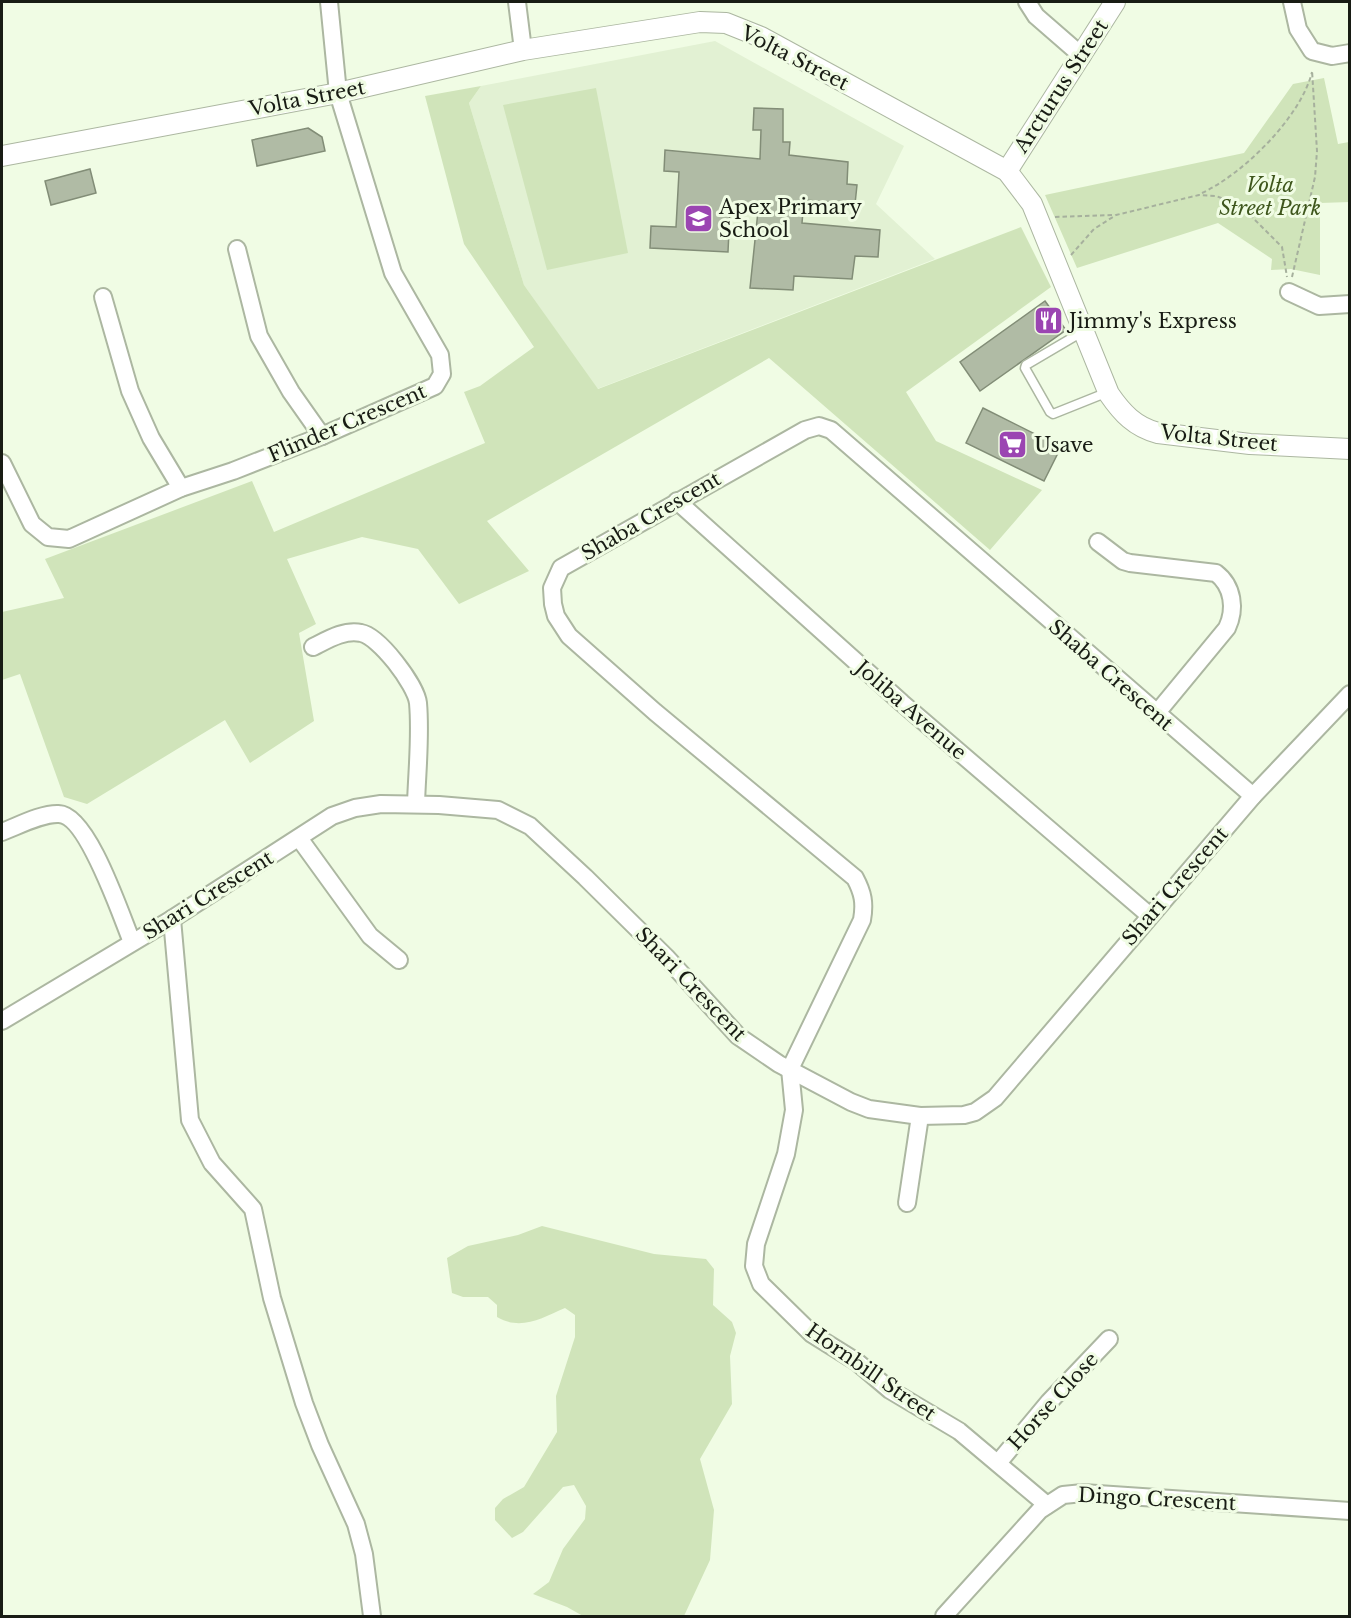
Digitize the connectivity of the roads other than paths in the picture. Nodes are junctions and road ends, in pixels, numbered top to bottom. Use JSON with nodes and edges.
{"nodes":[{"id":1,"x":329,"y":2,"type":"edge"},
{"id":2,"x":517,"y":2,"type":"edge"},
{"id":3,"x":1027,"y":2,"type":"edge"},
{"id":4,"x":1115,"y":2,"type":"edge"},
{"id":5,"x":1292,"y":2,"type":"edge"},
{"id":6,"x":524,"y":50,"type":"junction"},
{"id":7,"x":1350,"y":53,"type":"edge"},
{"id":8,"x":1082,"y":56,"type":"junction"},
{"id":9,"x":338,"y":93,"type":"junction"},
{"id":10,"x":2,"y":156,"type":"edge"},
{"id":11,"x":1007,"y":171,"type":"junction"},
{"id":12,"x":237,"y":249,"type":"dead end"},
{"id":13,"x":1289,"y":292,"type":"road end"},
{"id":14,"x":103,"y":297,"type":"dead end"},
{"id":15,"x":1350,"y":304,"type":"edge"},
{"id":16,"x":1082,"y":332,"type":"junction"},
{"id":17,"x":1108,"y":392,"type":"junction"},
{"id":18,"x":322,"y":436,"type":"junction"},
{"id":19,"x":1350,"y":449,"type":"edge"},
{"id":20,"x":2,"y":463,"type":"edge"},
{"id":21,"x":181,"y":488,"type":"junction"},
{"id":22,"x":677,"y":501,"type":"junction"},
{"id":23,"x":1098,"y":542,"type":"dead end"},
{"id":24,"x":314,"y":647,"type":"dead end"},
{"id":25,"x":1350,"y":694,"type":"edge"},
{"id":26,"x":1156,"y":714,"type":"junction"},
{"id":27,"x":1253,"y":796,"type":"junction"},
{"id":28,"x":416,"y":804,"type":"junction"},
{"id":29,"x":2,"y":832,"type":"edge"},
{"id":30,"x":299,"y":838,"type":"junction"},
{"id":31,"x":1149,"y":915,"type":"junction"},
{"id":32,"x":172,"y":919,"type":"junction"},
{"id":33,"x":132,"y":942,"type":"junction"},
{"id":34,"x":399,"y":960,"type":"dead end"},
{"id":35,"x":2,"y":1021,"type":"edge"},
{"id":36,"x":790,"y":1069,"type":"junction"},
{"id":37,"x":920,"y":1116,"type":"junction"},
{"id":38,"x":907,"y":1203,"type":"dead end"},
{"id":39,"x":1109,"y":1339,"type":"dead end"},
{"id":40,"x":998,"y":1463,"type":"junction"},
{"id":41,"x":1047,"y":1505,"type":"junction"},
{"id":42,"x":1350,"y":1511,"type":"edge"},
{"id":43,"x":372,"y":1617,"type":"edge"},
{"id":44,"x":944,"y":1617,"type":"edge"}],
"edges":[{"from":1,"to":9,"type":"street","name":"Flinder Crescent"},
{"from":2,"to":6,"type":"street"},
{"from":3,"to":8,"type":"street"},
{"from":4,"to":8,"type":"street","name":"Arcturus Street"},
{"from":5,"to":7,"type":"street"},
{"from":6,"to":9,"type":"street","name":"Volta Street"},
{"from":6,"to":11,"type":"street","name":"Volta Street"},
{"from":8,"to":11,"type":"street","name":"Arcturus Street"},
{"from":9,"to":10,"type":"street","name":"Volta Street"},
{"from":9,"to":18,"type":"street","name":"Flinder Crescent"},
{"from":11,"to":16,"type":"street","name":"Volta Street"},
{"from":12,"to":18,"type":"street"},
{"from":13,"to":15,"type":"street"},
{"from":14,"to":21,"type":"street"},
{"from":16,"to":17,"type":"street","name":"Volta Street"},
{"from":16,"to":17,"type":"lane"},
{"from":17,"to":19,"type":"street","name":"Volta Street"},
{"from":18,"to":21,"type":"street","name":"Flinder Crescent"},
{"from":20,"to":21,"type":"street","name":"Flinder Crescent"},
{"from":22,"to":26,"type":"street","name":"Shaba Crescent"},
{"from":22,"to":31,"type":"street","name":"Joliba Avenue"},
{"from":22,"to":36,"type":"street","name":"Shaba Crescent"},
{"from":23,"to":26,"type":"street"},
{"from":24,"to":28,"type":"street"},
{"from":25,"to":27,"type":"street","name":"Shari Crescent"},
{"from":26,"to":27,"type":"street","name":"Shaba Crescent"},
{"from":27,"to":31,"type":"street","name":"Shari Crescent"},
{"from":28,"to":30,"type":"street","name":"Shari Crescent"},
{"from":28,"to":36,"type":"street","name":"Shari Crescent"},
{"from":29,"to":33,"type":"street"},
{"from":30,"to":32,"type":"street","name":"Shari Crescent"},
{"from":30,"to":34,"type":"street"},
{"from":31,"to":37,"type":"street","name":"Shari Crescent"},
{"from":32,"to":33,"type":"street","name":"Shari Crescent"},
{"from":32,"to":43,"type":"street"},
{"from":33,"to":35,"type":"street","name":"Shari Crescent"},
{"from":36,"to":37,"type":"street","name":"Shari Crescent"},
{"from":36,"to":40,"type":"street","name":"Hornbill Street"},
{"from":37,"to":38,"type":"street"},
{"from":39,"to":40,"type":"street","name":"Horse Close"},
{"from":40,"to":41,"type":"street","name":"Hornbill Street"},
{"from":41,"to":42,"type":"street","name":"Dingo Crescent"},
{"from":41,"to":44,"type":"street","name":"Dingo Crescent"}]}
